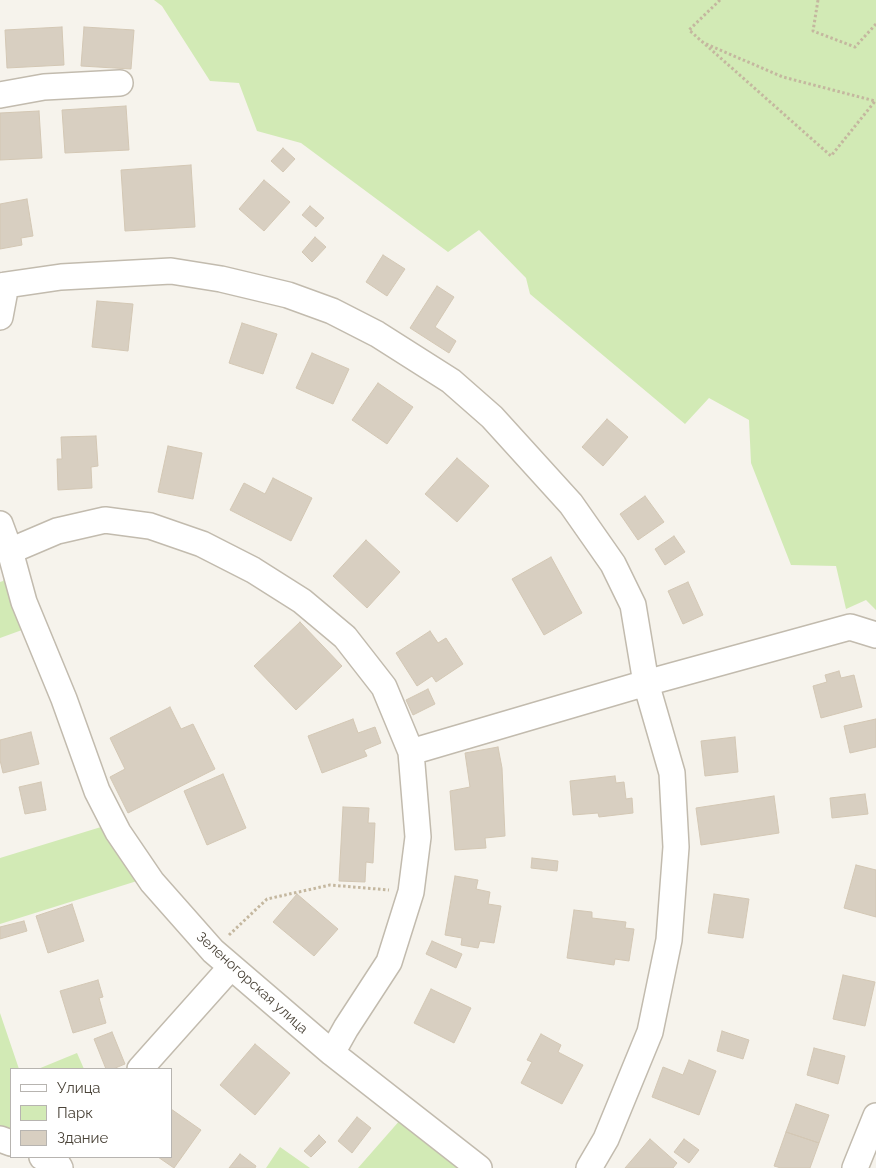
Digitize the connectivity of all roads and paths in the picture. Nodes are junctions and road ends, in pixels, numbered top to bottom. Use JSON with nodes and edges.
{"nodes":[{"id":1,"x":720,"y":0,"type":"edge"},
{"id":2,"x":818,"y":0,"type":"edge"},
{"id":3,"x":876,"y":24,"type":"edge"},
{"id":4,"x":703,"y":43,"type":"junction"},
{"id":5,"x":120,"y":83,"type":"dead end"},
{"id":6,"x":0,"y":95,"type":"edge"},
{"id":7,"x":876,"y":100,"type":"edge"},
{"id":8,"x":3,"y":286,"type":"edge"},
{"id":9,"x":0,"y":317,"type":"edge"},
{"id":10,"x":0,"y":524,"type":"edge"},
{"id":11,"x":10,"y":551,"type":"junction"},
{"id":12,"x":876,"y":635,"type":"edge"},
{"id":13,"x":646,"y":683,"type":"junction"},
{"id":14,"x":411,"y":752,"type":"junction"},
{"id":15,"x":412,"y":892,"type":"junction"},
{"id":16,"x":222,"y":959,"type":"junction"},
{"id":17,"x":332,"y":1054,"type":"junction"},
{"id":18,"x":141,"y":1068,"type":"edge"},
{"id":19,"x":876,"y":1116,"type":"edge"},
{"id":20,"x":479,"y":1168,"type":"edge"},
{"id":21,"x":590,"y":1168,"type":"edge"},
{"id":22,"x":855,"y":1168,"type":"edge"}],
"edges":[{"from":1,"to":4,"type":"path"},
{"from":2,"to":3,"type":"path"},
{"from":4,"to":7,"type":"path"},
{"from":4,"to":7,"type":"path"},
{"from":5,"to":6,"type":"street"},
{"from":8,"to":9,"type":"street"},
{"from":8,"to":13,"type":"street"},
{"from":10,"to":11,"type":"street","name":"Зеленогорская улица"},
{"from":11,"to":14,"type":"street"},
{"from":11,"to":16,"type":"street","name":"Зеленогорская улица"},
{"from":12,"to":13,"type":"street"},
{"from":13,"to":14,"type":"street"},
{"from":13,"to":21,"type":"street"},
{"from":14,"to":15,"type":"street"},
{"from":15,"to":16,"type":"path"},
{"from":15,"to":17,"type":"street"},
{"from":16,"to":17,"type":"street","name":"Зеленогорская улица"},
{"from":16,"to":18,"type":"street"},
{"from":17,"to":20,"type":"street","name":"Зеленогорская улица"},
{"from":19,"to":22,"type":"street"}]}
